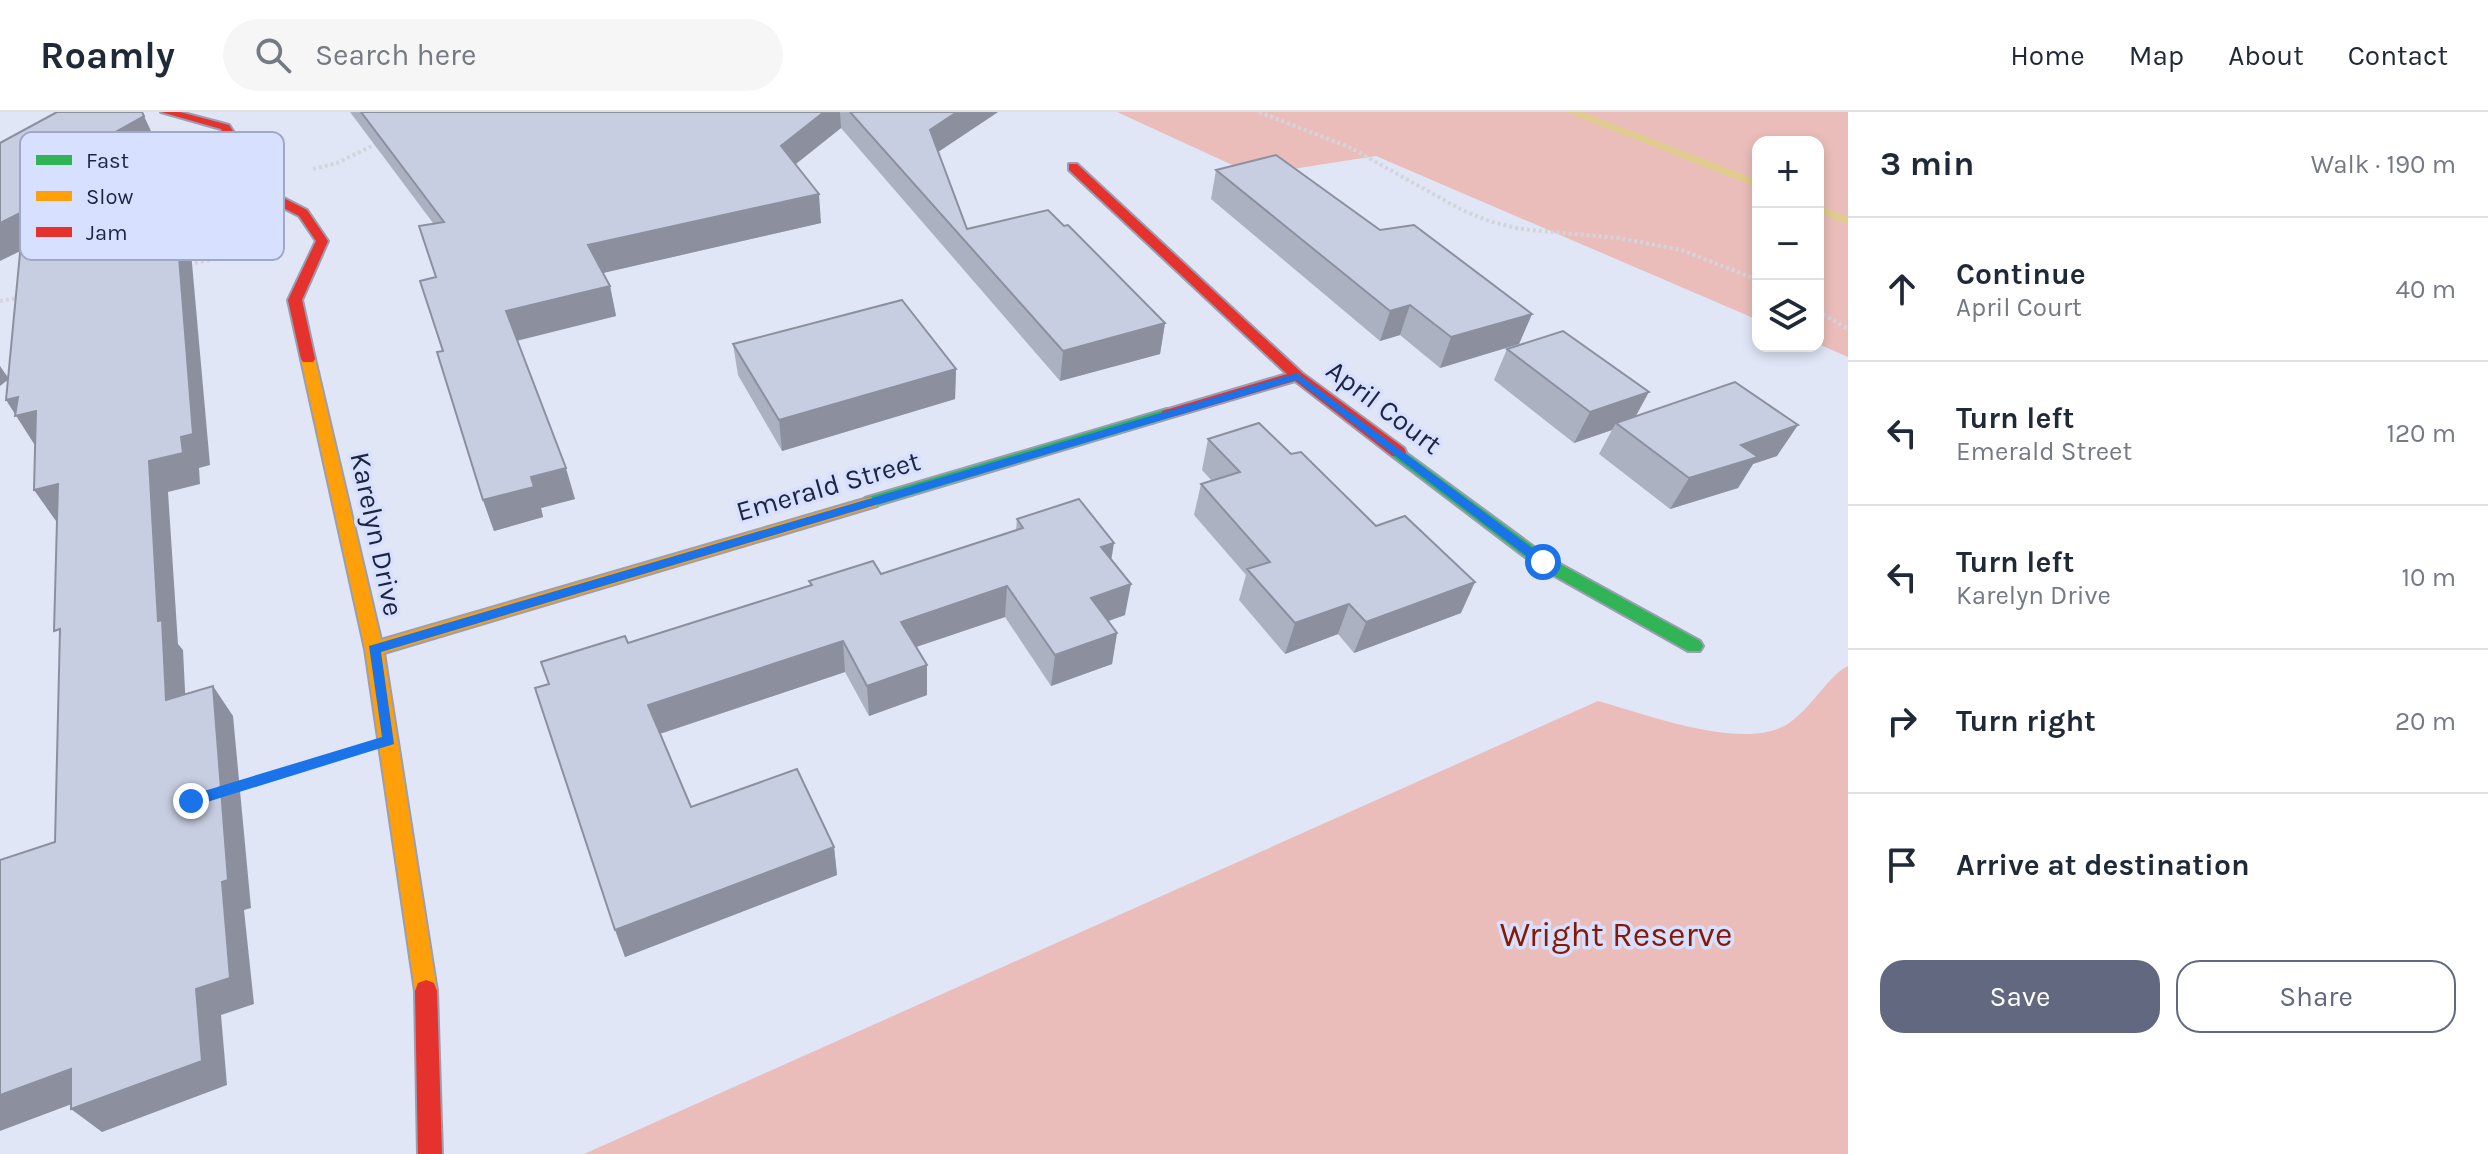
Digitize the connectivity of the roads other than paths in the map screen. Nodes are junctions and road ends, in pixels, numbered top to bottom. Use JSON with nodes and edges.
{"nodes":[{"id":1,"x":167,"y":112,"type":"edge"},
{"id":2,"x":228,"y":132,"type":"edge"},
{"id":3,"x":1073,"y":167,"type":"dead end"},
{"id":4,"x":284,"y":203,"type":"edge"},
{"id":5,"x":1297,"y":376,"type":"junction"},
{"id":6,"x":1694,"y":646,"type":"dead end"},
{"id":7,"x":374,"y":649,"type":"junction"},
{"id":8,"x":430,"y":1154,"type":"edge"}],
"edges":[{"from":1,"to":2,"type":"street","name":"Karelyn Drive"},
{"from":3,"to":5,"type":"street","name":"April Court"},
{"from":4,"to":7,"type":"street","name":"Karelyn Drive"},
{"from":5,"to":6,"type":"street","name":"April Court"},
{"from":5,"to":7,"type":"street","name":"Emerald Street"},
{"from":7,"to":8,"type":"street","name":"Karelyn Drive"}]}
